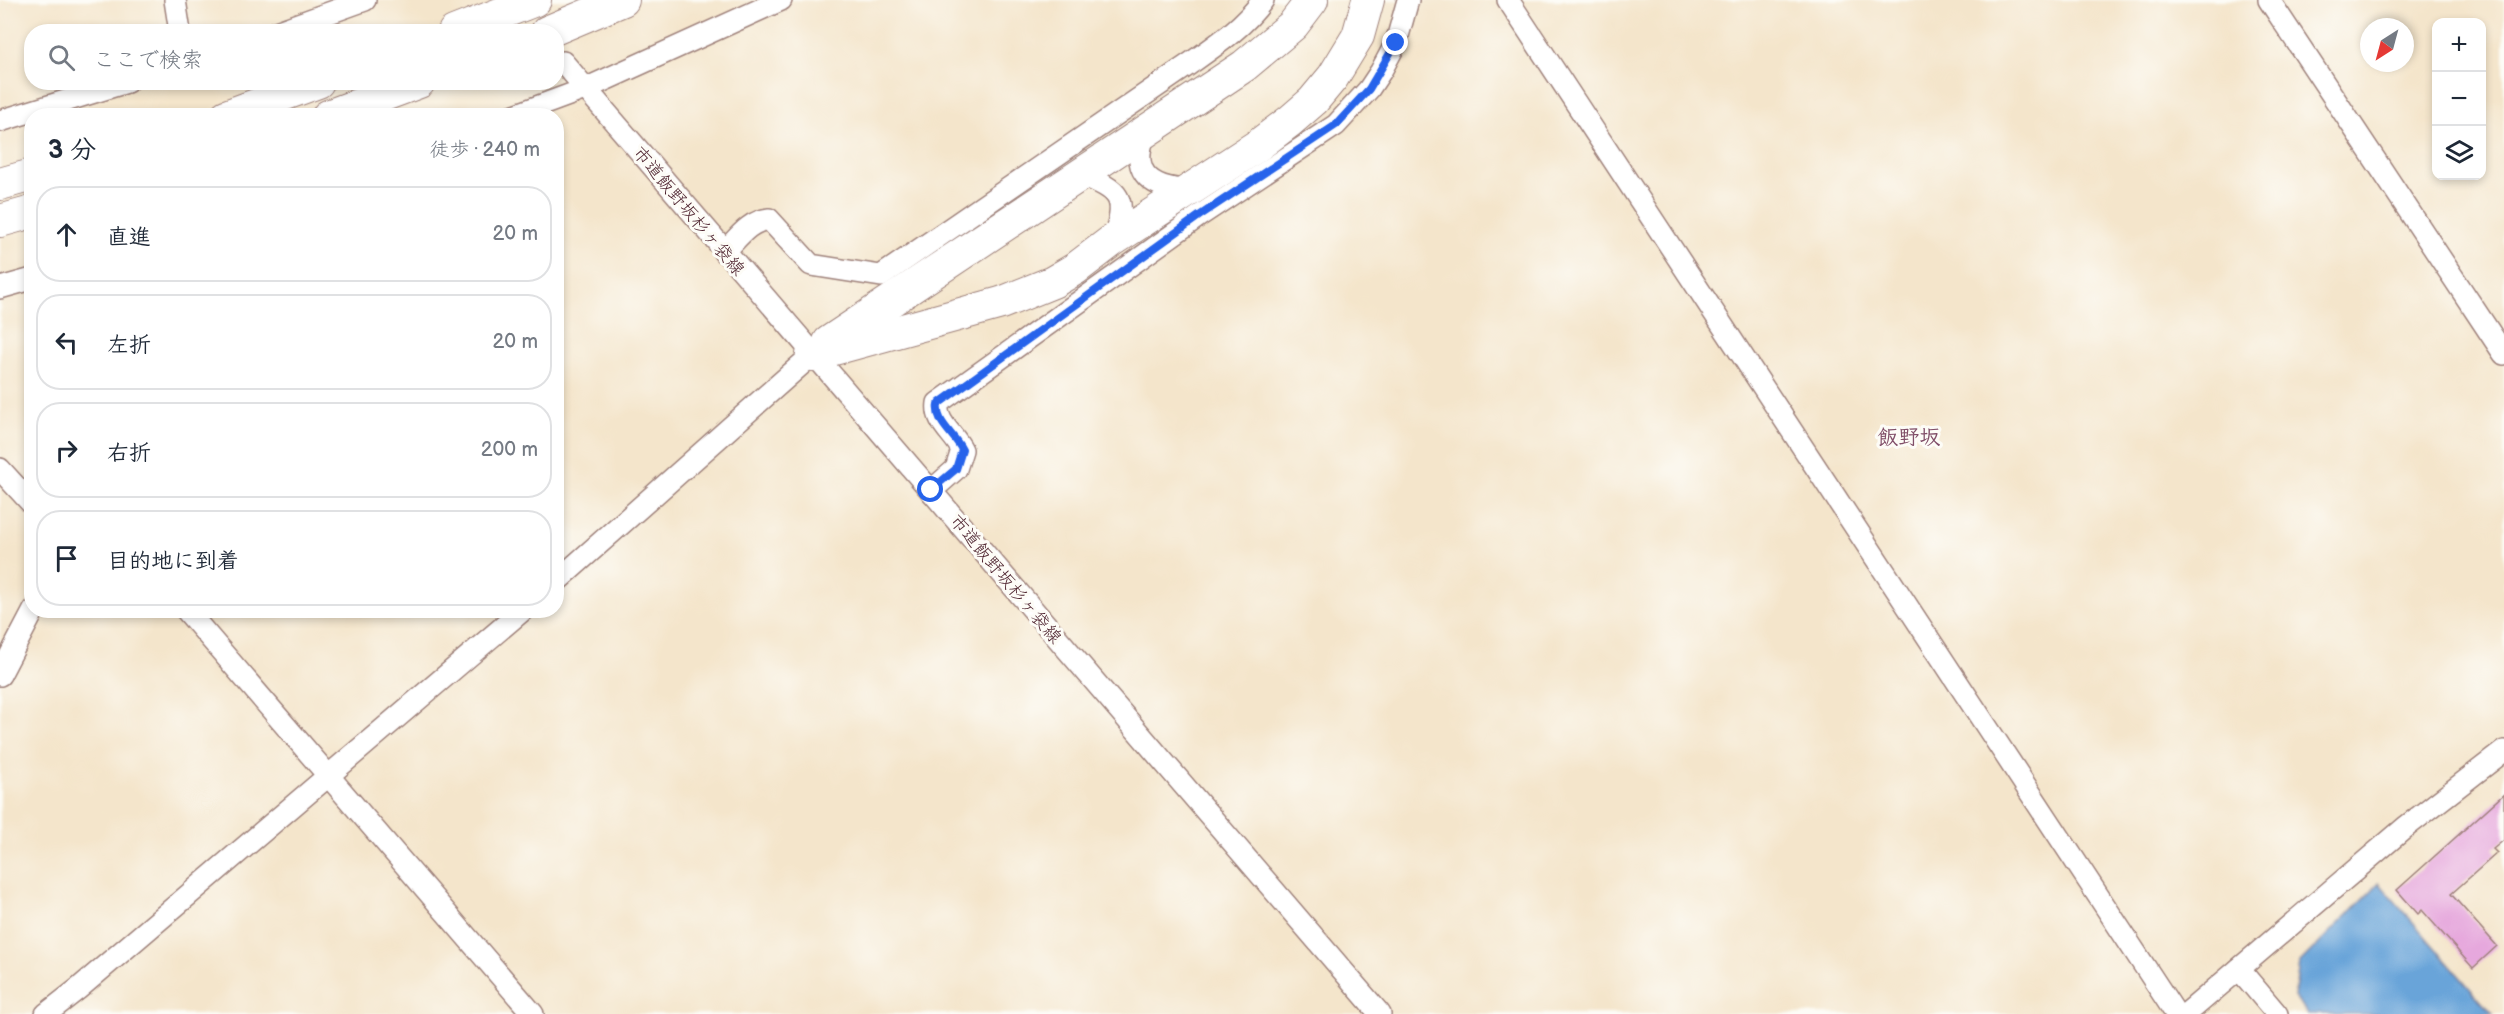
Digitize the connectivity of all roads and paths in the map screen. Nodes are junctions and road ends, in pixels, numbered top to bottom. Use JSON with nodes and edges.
{"nodes":[{"id":1,"x":175,"y":0,"type":"edge"},
{"id":2,"x":365,"y":0,"type":"edge"},
{"id":3,"x":535,"y":0,"type":"edge"},
{"id":4,"x":623,"y":0,"type":"edge"},
{"id":5,"x":781,"y":0,"type":"edge"},
{"id":6,"x":1263,"y":0,"type":"edge"},
{"id":7,"x":1312,"y":0,"type":"edge"},
{"id":8,"x":1368,"y":0,"type":"edge"},
{"id":9,"x":1408,"y":0,"type":"edge"},
{"id":10,"x":1508,"y":0,"type":"edge"},
{"id":11,"x":2270,"y":0,"type":"edge"},
{"id":12,"x":179,"y":24,"type":"edge"},
{"id":13,"x":298,"y":24,"type":"edge"},
{"id":14,"x":474,"y":24,"type":"edge"},
{"id":15,"x":564,"y":25,"type":"edge"},
{"id":16,"x":564,"y":63,"type":"edge"},
{"id":17,"x":585,"y":88,"type":"junction"},
{"id":18,"x":101,"y":90,"type":"edge"},
{"id":19,"x":296,"y":90,"type":"edge"},
{"id":20,"x":398,"y":90,"type":"edge"},
{"id":21,"x":42,"y":108,"type":"edge"},
{"id":22,"x":248,"y":108,"type":"edge"},
{"id":23,"x":349,"y":108,"type":"edge"},
{"id":24,"x":533,"y":108,"type":"edge"},
{"id":25,"x":24,"y":114,"type":"edge"},
{"id":26,"x":0,"y":121,"type":"edge"},
{"id":27,"x":1148,"y":129,"type":"junction"},
{"id":28,"x":1080,"y":174,"type":"junction"},
{"id":29,"x":24,"y":177,"type":"edge"},
{"id":30,"x":0,"y":184,"type":"edge"},
{"id":31,"x":1187,"y":190,"type":"junction"},
{"id":32,"x":24,"y":214,"type":"edge"},
{"id":33,"x":0,"y":220,"type":"edge"},
{"id":34,"x":1113,"y":240,"type":"junction"},
{"id":35,"x":724,"y":252,"type":"junction"},
{"id":36,"x":24,"y":281,"type":"edge"},
{"id":37,"x":0,"y":288,"type":"edge"},
{"id":38,"x":2504,"y":354,"type":"edge"},
{"id":39,"x":812,"y":355,"type":"junction"},
{"id":40,"x":0,"y":468,"type":"edge"},
{"id":41,"x":931,"y":490,"type":"junction"},
{"id":42,"x":24,"y":495,"type":"edge"},
{"id":43,"x":564,"y":575,"type":"edge"},
{"id":44,"x":30,"y":618,"type":"edge"},
{"id":45,"x":193,"y":618,"type":"edge"},
{"id":46,"x":514,"y":618,"type":"edge"},
{"id":47,"x":0,"y":675,"type":"edge"},
{"id":48,"x":2504,"y":751,"type":"edge"},
{"id":49,"x":328,"y":776,"type":"junction"},
{"id":50,"x":2239,"y":969,"type":"junction"},
{"id":51,"x":46,"y":1014,"type":"edge"},
{"id":52,"x":533,"y":1014,"type":"edge"},
{"id":53,"x":1380,"y":1014,"type":"edge"},
{"id":54,"x":2175,"y":1014,"type":"edge"},
{"id":55,"x":2186,"y":1014,"type":"edge"},
{"id":56,"x":2277,"y":1014,"type":"edge"}],
"edges":[{"from":1,"to":12,"type":"street"},
{"from":2,"to":13,"type":"street"},
{"from":3,"to":14,"type":"highway"},
{"from":4,"to":15,"type":"highway"},
{"from":5,"to":17,"type":"street"},
{"from":6,"to":35,"type":"street"},
{"from":7,"to":27,"type":"highway"},
{"from":8,"to":31,"type":"highway"},
{"from":9,"to":41,"type":"street"},
{"from":10,"to":54,"type":"street"},
{"from":11,"to":38,"type":"street"},
{"from":16,"to":17,"type":"street","name":"市道飯野坂杉ヶ袋線"},
{"from":17,"to":24,"type":"street"},
{"from":17,"to":35,"type":"street","name":"市道飯野坂杉ヶ袋線"},
{"from":18,"to":21,"type":"street"},
{"from":19,"to":22,"type":"highway"},
{"from":20,"to":23,"type":"highway"},
{"from":25,"to":26,"type":"street"},
{"from":27,"to":28,"type":"highway"},
{"from":27,"to":31,"type":"street"},
{"from":28,"to":34,"type":"street"},
{"from":28,"to":39,"type":"highway"},
{"from":29,"to":30,"type":"highway"},
{"from":31,"to":34,"type":"highway"},
{"from":32,"to":33,"type":"highway"},
{"from":34,"to":39,"type":"highway"},
{"from":35,"to":39,"type":"street","name":"市道飯野坂杉ヶ袋線"},
{"from":36,"to":37,"type":"street"},
{"from":39,"to":41,"type":"street","name":"市道飯野坂杉ヶ袋線"},
{"from":39,"to":43,"type":"street"},
{"from":40,"to":42,"type":"street"},
{"from":41,"to":53,"type":"street","name":"市道飯野坂杉ヶ袋線"},
{"from":44,"to":47,"type":"street"},
{"from":45,"to":49,"type":"street"},
{"from":46,"to":49,"type":"street"},
{"from":48,"to":50,"type":"street"},
{"from":49,"to":51,"type":"street"},
{"from":49,"to":52,"type":"street"},
{"from":50,"to":55,"type":"street"},
{"from":50,"to":56,"type":"street"}]}
